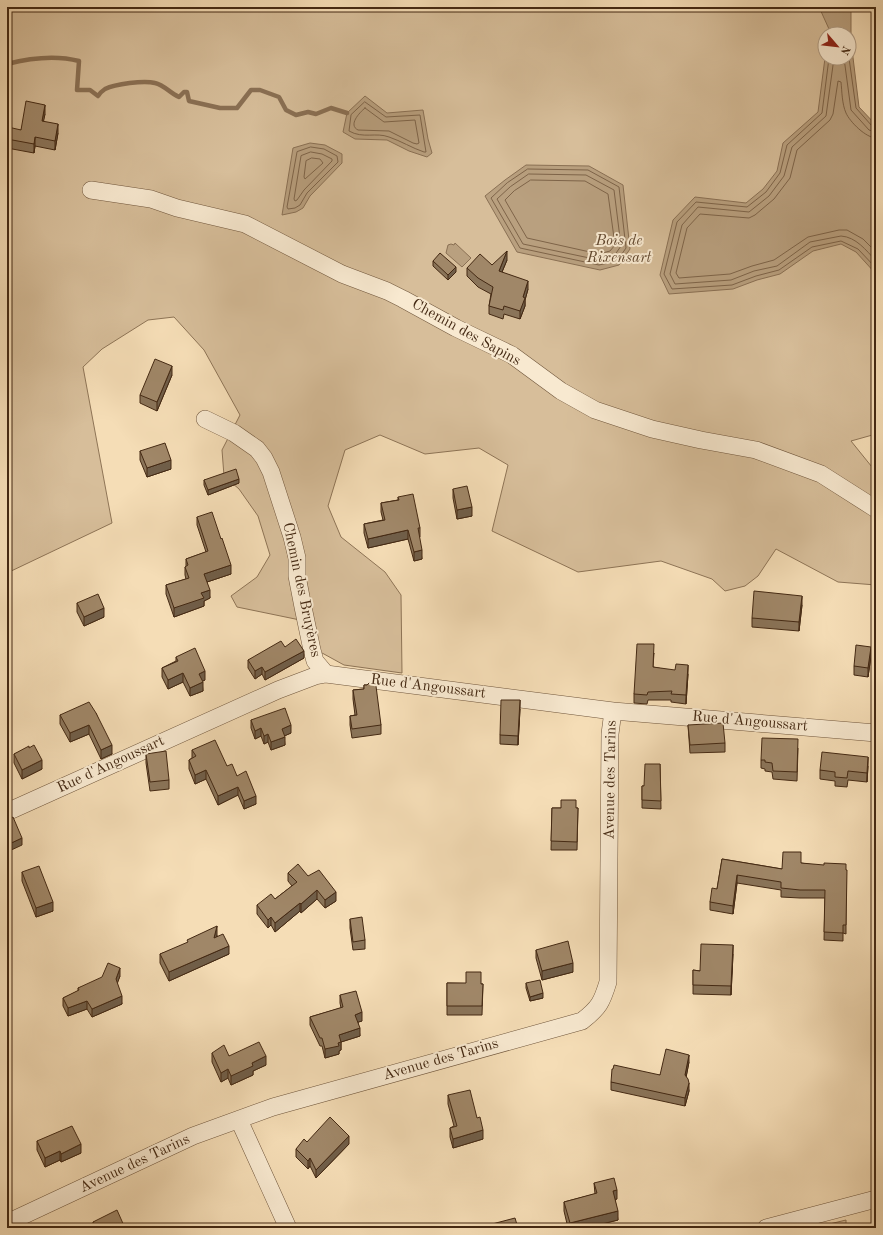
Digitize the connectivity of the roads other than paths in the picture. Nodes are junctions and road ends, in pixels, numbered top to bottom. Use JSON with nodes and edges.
{"nodes":[{"id":1,"x":91,"y":190,"type":"dead end"},
{"id":2,"x":205,"y":419,"type":"dead end"},
{"id":3,"x":876,"y":509,"type":"edge"},
{"id":4,"x":326,"y":674,"type":"junction"},
{"id":5,"x":613,"y":711,"type":"junction"},
{"id":6,"x":876,"y":733,"type":"edge"},
{"id":7,"x":7,"y":812,"type":"edge"},
{"id":8,"x":238,"y":1120,"type":"junction"},
{"id":9,"x":876,"y":1199,"type":"edge"},
{"id":10,"x":7,"y":1223,"type":"edge"},
{"id":11,"x":288,"y":1228,"type":"edge"},
{"id":12,"x":766,"y":1228,"type":"edge"}],
"edges":[{"from":1,"to":3,"type":"street","name":"Chemin des Sapins"},
{"from":2,"to":4,"type":"street","name":"Chemin des Bruyères"},
{"from":4,"to":5,"type":"street","name":"Rue d'Angoussart"},
{"from":4,"to":7,"type":"street","name":"Rue d'Angoussart"},
{"from":5,"to":6,"type":"street","name":"Rue d'Angoussart"},
{"from":5,"to":8,"type":"street","name":"Avenue des Tarins"},
{"from":8,"to":10,"type":"street","name":"Avenue des Tarins"},
{"from":8,"to":11,"type":"street"},
{"from":9,"to":12,"type":"street"}]}
